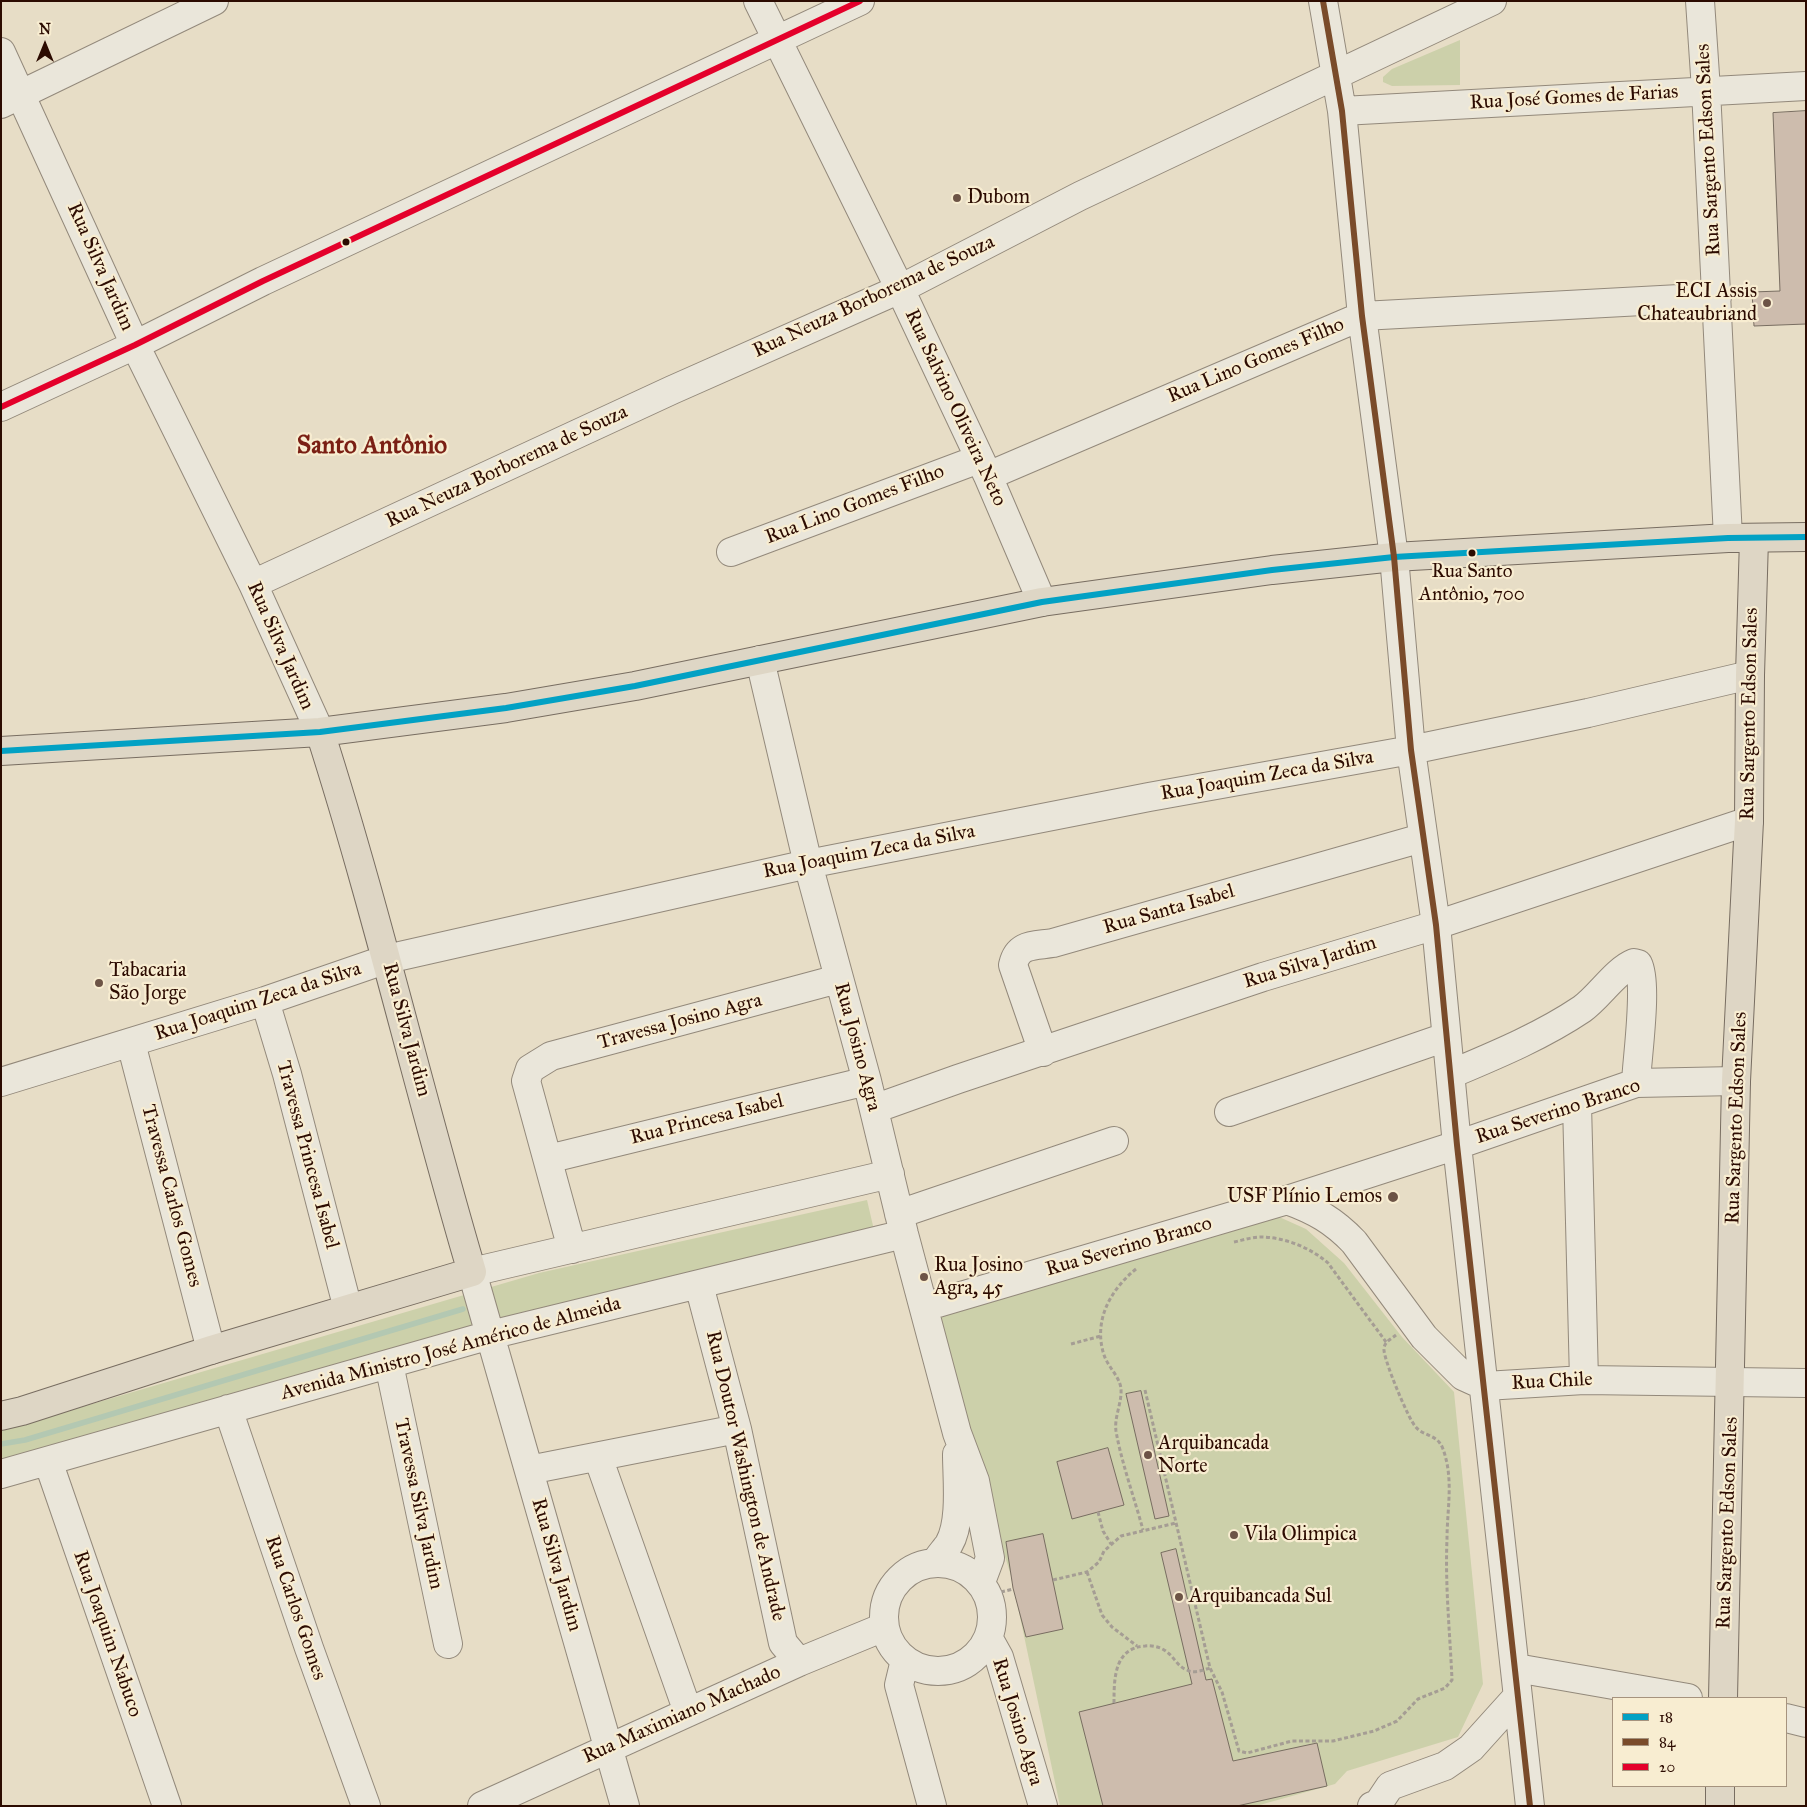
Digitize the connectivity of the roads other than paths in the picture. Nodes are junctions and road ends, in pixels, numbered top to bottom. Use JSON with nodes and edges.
{"nodes":[{"id":1,"x":214,"y":1,"type":"edge"},
{"id":2,"x":758,"y":1,"type":"edge"},
{"id":3,"x":860,"y":1,"type":"edge"},
{"id":4,"x":1323,"y":1,"type":"edge"},
{"id":5,"x":1492,"y":1,"type":"edge"},
{"id":6,"x":1700,"y":1,"type":"edge"},
{"id":7,"x":775,"y":40,"type":"junction"},
{"id":8,"x":1,"y":52,"type":"edge"},
{"id":9,"x":1335,"y":76,"type":"junction"},
{"id":10,"x":1806,"y":86,"type":"edge"},
{"id":11,"x":1706,"y":90,"type":"junction"},
{"id":12,"x":12,"y":99,"type":"edge"},
{"id":13,"x":1342,"y":111,"type":"junction"},
{"id":14,"x":900,"y":290,"type":"junction"},
{"id":15,"x":1717,"y":298,"type":"junction"},
{"id":16,"x":1362,"y":316,"type":"junction"},
{"id":17,"x":135,"y":345,"type":"junction"},
{"id":18,"x":1,"y":407,"type":"edge"},
{"id":19,"x":984,"y":467,"type":"junction"},
{"id":20,"x":1806,"y":537,"type":"edge"},
{"id":21,"x":1741,"y":538,"type":"junction"},
{"id":22,"x":731,"y":552,"type":"dead end"},
{"id":23,"x":1394,"y":558,"type":"junction"},
{"id":24,"x":253,"y":584,"type":"junction"},
{"id":25,"x":1042,"y":602,"type":"junction"},
{"id":26,"x":760,"y":660,"type":"junction"},
{"id":27,"x":1750,"y":675,"type":"junction"},
{"id":28,"x":320,"y":732,"type":"junction"},
{"id":29,"x":1,"y":750,"type":"edge"},
{"id":30,"x":1411,"y":750,"type":"junction"},
{"id":31,"x":1749,"y":821,"type":"junction"},
{"id":32,"x":1422,"y":838,"type":"junction"},
{"id":33,"x":808,"y":864,"type":"junction"},
{"id":34,"x":1436,"y":925,"type":"junction"},
{"id":35,"x":387,"y":959,"type":"junction"},
{"id":36,"x":838,"y":979,"type":"junction"},
{"id":37,"x":264,"y":1001,"type":"junction"},
{"id":38,"x":1446,"y":1037,"type":"junction"},
{"id":39,"x":131,"y":1043,"type":"junction"},
{"id":40,"x":1043,"y":1052,"type":"junction"},
{"id":41,"x":1451,"y":1074,"type":"junction"},
{"id":42,"x":866,"y":1081,"type":"junction"},
{"id":43,"x":1736,"y":1081,"type":"junction"},
{"id":44,"x":1,"y":1082,"type":"edge"},
{"id":45,"x":1636,"y":1083,"type":"junction"},
{"id":46,"x":1577,"y":1104,"type":"junction"},
{"id":47,"x":874,"y":1110,"type":"junction"},
{"id":48,"x":1229,"y":1112,"type":"dead end"},
{"id":49,"x":1114,"y":1141,"type":"dead end"},
{"id":50,"x":1457,"y":1145,"type":"junction"},
{"id":51,"x":548,"y":1159,"type":"junction"},
{"id":52,"x":890,"y":1174,"type":"junction"},
{"id":53,"x":1288,"y":1200,"type":"junction"},
{"id":54,"x":902,"y":1224,"type":"junction"},
{"id":55,"x":572,"y":1249,"type":"junction"},
{"id":56,"x":474,"y":1277,"type":"junction"},
{"id":57,"x":699,"y":1285,"type":"junction"},
{"id":58,"x":924,"y":1307,"type":"junction"},
{"id":59,"x":348,"y":1309,"type":"junction"},
{"id":60,"x":489,"y":1330,"type":"junction"},
{"id":61,"x":210,"y":1350,"type":"junction"},
{"id":62,"x":389,"y":1364,"type":"junction"},
{"id":63,"x":1584,"y":1380,"type":"junction"},
{"id":64,"x":1731,"y":1380,"type":"junction"},
{"id":65,"x":1806,"y":1382,"type":"edge"},
{"id":66,"x":1485,"y":1386,"type":"junction"},
{"id":67,"x":228,"y":1409,"type":"junction"},
{"id":68,"x":1,"y":1416,"type":"edge"},
{"id":69,"x":738,"y":1429,"type":"junction"},
{"id":70,"x":957,"y":1433,"type":"junction"},
{"id":71,"x":598,"y":1457,"type":"junction"},
{"id":72,"x":48,"y":1461,"type":"junction"},
{"id":73,"x":529,"y":1470,"type":"junction"},
{"id":74,"x":1,"y":1474,"type":"edge"},
{"id":75,"x":934,"y":1563,"type":"junction"},
{"id":76,"x":981,"y":1582,"type":"junction"},
{"id":77,"x":884,"y":1627,"type":"junction"},
{"id":78,"x":989,"y":1639,"type":"junction"},
{"id":79,"x":448,"y":1644,"type":"dead end"},
{"id":80,"x":906,"y":1660,"type":"junction"},
{"id":81,"x":799,"y":1662,"type":"junction"},
{"id":82,"x":1516,"y":1668,"type":"junction"},
{"id":83,"x":1517,"y":1697,"type":"junction"},
{"id":84,"x":1682,"y":1697,"type":"edge"},
{"id":85,"x":1723,"y":1697,"type":"edge"},
{"id":86,"x":688,"y":1712,"type":"junction"},
{"id":87,"x":1787,"y":1718,"type":"edge"},
{"id":88,"x":1806,"y":1723,"type":"edge"},
{"id":89,"x":608,"y":1748,"type":"junction"},
{"id":90,"x":1720,"y":1787,"type":"edge"},
{"id":91,"x":1376,"y":1805,"type":"edge"},
{"id":92,"x":167,"y":1806,"type":"edge"},
{"id":93,"x":366,"y":1806,"type":"edge"},
{"id":94,"x":482,"y":1806,"type":"edge"},
{"id":95,"x":625,"y":1806,"type":"edge"},
{"id":96,"x":932,"y":1806,"type":"edge"},
{"id":97,"x":1043,"y":1806,"type":"edge"},
{"id":98,"x":1530,"y":1806,"type":"edge"},
{"id":99,"x":1720,"y":1806,"type":"edge"}],
"edges":[{"from":1,"to":12,"type":"street"},
{"from":2,"to":7,"type":"street","name":"Rua Salvino Oliveira Neto"},
{"from":3,"to":7,"type":"street"},
{"from":4,"to":9,"type":"street"},
{"from":5,"to":9,"type":"street","name":"Rua Neuza Borborema de Souza"},
{"from":6,"to":11,"type":"street","name":"Rua Sargento Edson Sales"},
{"from":7,"to":14,"type":"street","name":"Rua Salvino Oliveira Neto"},
{"from":7,"to":17,"type":"street"},
{"from":8,"to":12,"type":"street","name":"Rua Silva Jardim"},
{"from":9,"to":13,"type":"street"},
{"from":9,"to":14,"type":"street","name":"Rua Neuza Borborema de Souza"},
{"from":10,"to":11,"type":"street","name":"Rua José Gomes de Farias"},
{"from":11,"to":13,"type":"street","name":"Rua José Gomes de Farias"},
{"from":11,"to":15,"type":"street","name":"Rua Sargento Edson Sales"},
{"from":12,"to":17,"type":"street","name":"Rua Silva Jardim"},
{"from":13,"to":16,"type":"street"},
{"from":14,"to":19,"type":"street","name":"Rua Salvino Oliveira Neto"},
{"from":14,"to":24,"type":"street","name":"Rua Neuza Borborema de Souza"},
{"from":15,"to":16,"type":"street","name":"Rua Lino Gomes Filho"},
{"from":15,"to":21,"type":"street","name":"Rua Sargento Edson Sales"},
{"from":16,"to":19,"type":"street","name":"Rua Lino Gomes Filho"},
{"from":16,"to":23,"type":"street"},
{"from":17,"to":18,"type":"street"},
{"from":17,"to":24,"type":"street","name":"Rua Silva Jardim"},
{"from":19,"to":22,"type":"street","name":"Rua Lino Gomes Filho"},
{"from":19,"to":25,"type":"street","name":"Rua Salvino Oliveira Neto"},
{"from":20,"to":21,"type":"main road"},
{"from":21,"to":23,"type":"main road"},
{"from":21,"to":27,"type":"main road","name":"Rua Sargento Edson Sales"},
{"from":23,"to":25,"type":"main road"},
{"from":23,"to":30,"type":"street"},
{"from":24,"to":28,"type":"street","name":"Rua Silva Jardim"},
{"from":25,"to":26,"type":"main road"},
{"from":26,"to":28,"type":"main road"},
{"from":26,"to":33,"type":"street","name":"Rua Josino Agra"},
{"from":27,"to":30,"type":"street","name":"Rua Joaquim Zeca da Silva"},
{"from":27,"to":31,"type":"main road","name":"Rua Sargento Edson Sales"},
{"from":28,"to":29,"type":"main road"},
{"from":28,"to":35,"type":"main road","name":"Rua Silva Jardim"},
{"from":30,"to":32,"type":"street"},
{"from":30,"to":33,"type":"street","name":"Rua Joaquim Zeca da Silva"},
{"from":31,"to":34,"type":"street","name":"Rua Silva Jardim"},
{"from":31,"to":43,"type":"main road","name":"Rua Sargento Edson Sales"},
{"from":32,"to":34,"type":"street"},
{"from":32,"to":40,"type":"street","name":"Rua Santa Isabel"},
{"from":33,"to":35,"type":"street","name":"Rua Joaquim Zeca da Silva"},
{"from":33,"to":36,"type":"street","name":"Rua Josino Agra"},
{"from":34,"to":38,"type":"street"},
{"from":34,"to":40,"type":"street","name":"Rua Silva Jardim"},
{"from":35,"to":37,"type":"street","name":"Rua Joaquim Zeca da Silva"},
{"from":35,"to":56,"type":"main road","name":"Rua Silva Jardim"},
{"from":36,"to":42,"type":"street","name":"Rua Josino Agra"},
{"from":36,"to":51,"type":"street","name":"Travessa Josino Agra"},
{"from":37,"to":39,"type":"street","name":"Rua Joaquim Zeca da Silva"},
{"from":37,"to":59,"type":"street","name":"Travessa Princesa Isabel"},
{"from":38,"to":41,"type":"street"},
{"from":38,"to":48,"type":"street"},
{"from":39,"to":44,"type":"street","name":"Rua Joaquim Zeca da Silva"},
{"from":39,"to":61,"type":"street","name":"Travessa Carlos Gomes"},
{"from":40,"to":47,"type":"street","name":"Rua Silva Jardim"},
{"from":41,"to":45,"type":"street"},
{"from":41,"to":50,"type":"street"},
{"from":42,"to":47,"type":"street","name":"Rua Josino Agra"},
{"from":42,"to":51,"type":"street","name":"Rua Princesa Isabel"},
{"from":43,"to":45,"type":"street","name":"Rua Severino Branco"},
{"from":43,"to":64,"type":"main road","name":"Rua Sargento Edson Sales"},
{"from":45,"to":46,"type":"street","name":"Rua Severino Branco"},
{"from":46,"to":50,"type":"street","name":"Rua Severino Branco"},
{"from":46,"to":63,"type":"street"},
{"from":47,"to":52,"type":"street","name":"Rua Josino Agra"},
{"from":49,"to":54,"type":"street","name":"Avenida Ministro José Américo de Almeida"},
{"from":50,"to":53,"type":"street","name":"Rua Severino Branco"},
{"from":50,"to":66,"type":"street"},
{"from":51,"to":55,"type":"street"},
{"from":52,"to":54,"type":"street","name":"Rua Josino Agra"},
{"from":52,"to":55,"type":"street"},
{"from":53,"to":58,"type":"street","name":"Rua Severino Branco"},
{"from":53,"to":66,"type":"street","name":"Rua Chile"},
{"from":54,"to":57,"type":"street","name":"Avenida Ministro José Américo de Almeida"},
{"from":54,"to":58,"type":"street","name":"Rua Josino Agra"},
{"from":55,"to":56,"type":"street"},
{"from":56,"to":59,"type":"main road"},
{"from":56,"to":60,"type":"street","name":"Rua Silva Jardim"},
{"from":57,"to":60,"type":"street","name":"Avenida Ministro José Américo de Almeida"},
{"from":57,"to":69,"type":"street","name":"Rua Doutor Washington de Andrade"},
{"from":58,"to":70,"type":"street","name":"Rua Josino Agra"},
{"from":59,"to":61,"type":"main road"},
{"from":60,"to":62,"type":"street","name":"Avenida Ministro José Américo de Almeida"},
{"from":60,"to":73,"type":"street","name":"Rua Silva Jardim"},
{"from":61,"to":68,"type":"main road"},
{"from":62,"to":67,"type":"street","name":"Avenida Ministro José Américo de Almeida"},
{"from":62,"to":79,"type":"street","name":"Travessa Silva Jardim"},
{"from":63,"to":64,"type":"street","name":"Rua Chile"},
{"from":63,"to":66,"type":"street","name":"Rua Chile"},
{"from":64,"to":65,"type":"street","name":"Rua Chile"},
{"from":64,"to":85,"type":"main road","name":"Rua Sargento Edson Sales"},
{"from":66,"to":82,"type":"street"},
{"from":67,"to":72,"type":"street","name":"Avenida Ministro José Américo de Almeida"},
{"from":67,"to":93,"type":"street","name":"Rua Carlos Gomes"},
{"from":69,"to":71,"type":"street"},
{"from":69,"to":81,"type":"street","name":"Rua Doutor Washington de Andrade"},
{"from":70,"to":75,"type":"street","name":"Rua Josino Agra"},
{"from":70,"to":76,"type":"street","name":"Rua Josino Agra"},
{"from":71,"to":73,"type":"street"},
{"from":71,"to":86,"type":"street"},
{"from":72,"to":74,"type":"street","name":"Avenida Ministro José Américo de Almeida"},
{"from":72,"to":92,"type":"street","name":"Rua Joaquim Nabuco"},
{"from":73,"to":89,"type":"street","name":"Rua Silva Jardim"},
{"from":75,"to":76,"type":"street"},
{"from":75,"to":77,"type":"street"},
{"from":76,"to":78,"type":"street"},
{"from":77,"to":80,"type":"street"},
{"from":77,"to":81,"type":"street","name":"Rua Maximiano Machado"},
{"from":78,"to":80,"type":"street"},
{"from":78,"to":97,"type":"street","name":"Rua Josino Agra"},
{"from":80,"to":96,"type":"street"},
{"from":81,"to":86,"type":"street","name":"Rua Maximiano Machado"},
{"from":82,"to":83,"type":"street"},
{"from":82,"to":84,"type":"street"},
{"from":83,"to":91,"type":"street"},
{"from":83,"to":98,"type":"street"},
{"from":86,"to":89,"type":"street","name":"Rua Maximiano Machado"},
{"from":87,"to":88,"type":"street"},
{"from":89,"to":94,"type":"street","name":"Rua Maximiano Machado"},
{"from":89,"to":95,"type":"street","name":"Rua Silva Jardim"},
{"from":90,"to":99,"type":"main road"}]}
